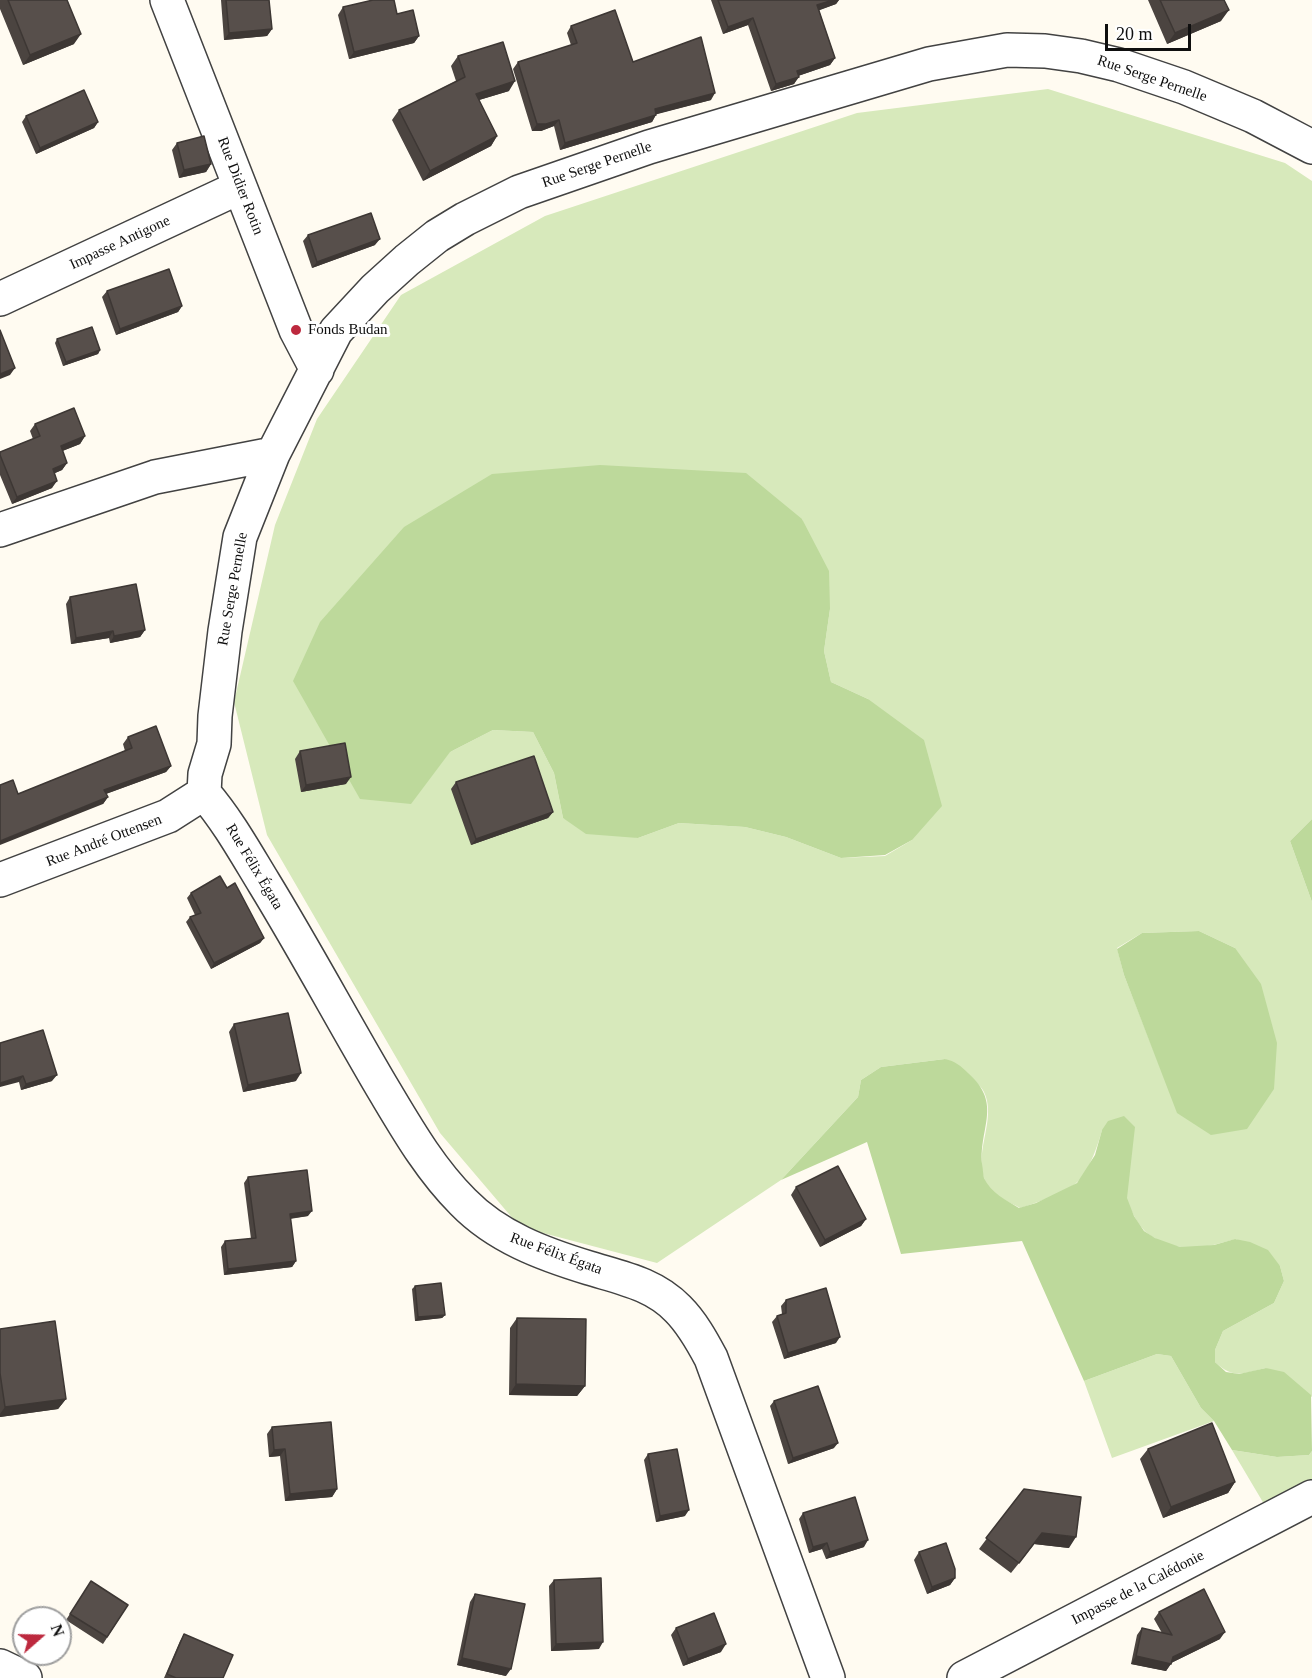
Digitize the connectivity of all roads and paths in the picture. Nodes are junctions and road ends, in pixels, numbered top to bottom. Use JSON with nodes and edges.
{"nodes":[{"id":1,"x":167,"y":0,"type":"edge"},
{"id":2,"x":1312,"y":147,"type":"edge"},
{"id":3,"x":240,"y":187,"type":"junction"},
{"id":4,"x":0,"y":299,"type":"edge"},
{"id":5,"x":317,"y":370,"type":"junction"},
{"id":6,"x":273,"y":453,"type":"junction"},
{"id":7,"x":0,"y":530,"type":"edge"},
{"id":8,"x":204,"y":793,"type":"junction"},
{"id":9,"x":0,"y":880,"type":"edge"},
{"id":10,"x":1312,"y":1497,"type":"edge"},
{"id":11,"x":0,"y":1666,"type":"edge"},
{"id":12,"x":25,"y":1678,"type":"edge"},
{"id":13,"x":828,"y":1678,"type":"edge"},
{"id":14,"x":964,"y":1678,"type":"edge"}],
"edges":[{"from":1,"to":3,"type":"street","name":"Rue Didier Rotin"},
{"from":2,"to":5,"type":"street","name":"Rue Serge Pernelle"},
{"from":3,"to":4,"type":"street","name":"Impasse Antigone"},
{"from":3,"to":5,"type":"street","name":"Rue Didier Rotin"},
{"from":5,"to":6,"type":"street","name":"Rue Serge Pernelle"},
{"from":6,"to":7,"type":"street"},
{"from":6,"to":8,"type":"street","name":"Rue Serge Pernelle"},
{"from":8,"to":9,"type":"street","name":"Rue André Ottensen"},
{"from":8,"to":13,"type":"street","name":"Rue Félix Égata"},
{"from":10,"to":14,"type":"street","name":"Impasse de la Calédonie"},
{"from":11,"to":12,"type":"street"}]}
